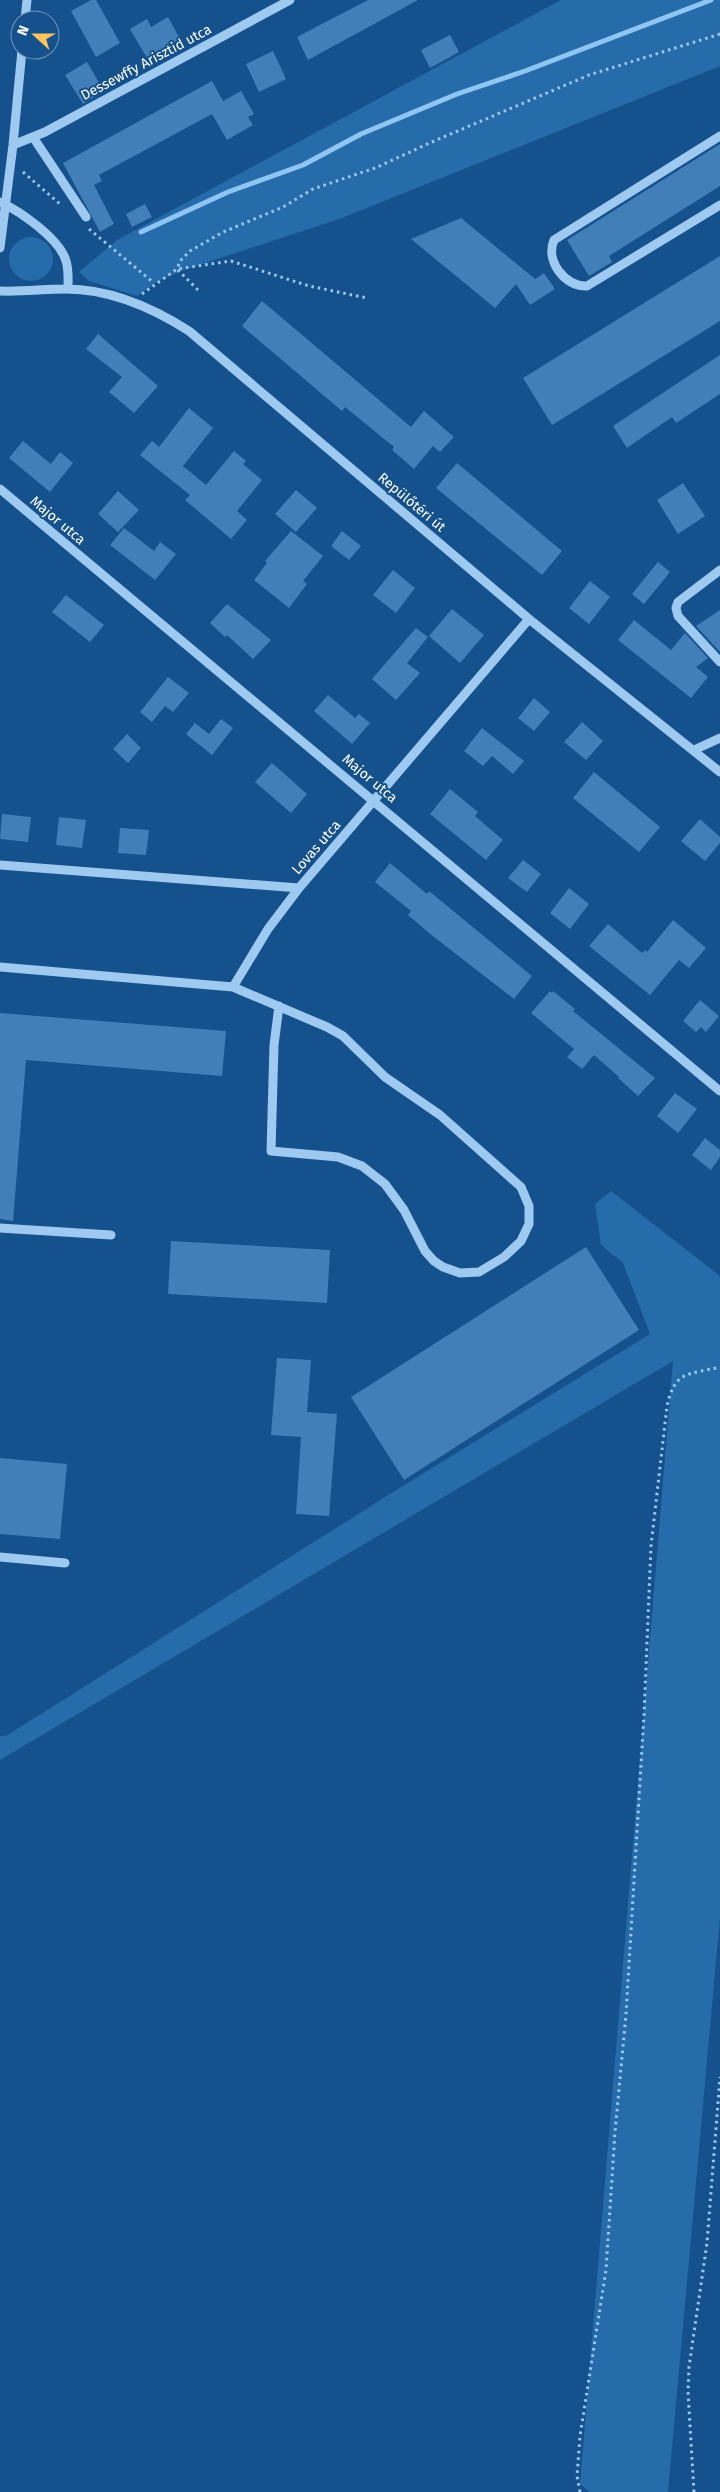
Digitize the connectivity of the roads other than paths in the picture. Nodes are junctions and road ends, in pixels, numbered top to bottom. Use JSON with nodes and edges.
{"nodes":[{"id":1,"x":290,"y":0,"type":"edge"},
{"id":2,"x":21,"y":60,"type":"edge"},
{"id":3,"x":720,"y":136,"type":"edge"},
{"id":4,"x":32,"y":137,"type":"junction"},
{"id":5,"x":13,"y":145,"type":"junction"},
{"id":6,"x":3,"y":204,"type":"edge"},
{"id":7,"x":720,"y":205,"type":"edge"},
{"id":8,"x":86,"y":217,"type":"dead end"},
{"id":9,"x":0,"y":248,"type":"edge"},
{"id":10,"x":68,"y":289,"type":"junction"},
{"id":11,"x":0,"y":291,"type":"edge"},
{"id":12,"x":0,"y":489,"type":"edge"},
{"id":13,"x":720,"y":570,"type":"edge"},
{"id":14,"x":529,"y":619,"type":"junction"},
{"id":15,"x":720,"y":662,"type":"edge"},
{"id":16,"x":720,"y":738,"type":"edge"},
{"id":17,"x":694,"y":750,"type":"junction"},
{"id":18,"x":720,"y":772,"type":"edge"},
{"id":19,"x":375,"y":800,"type":"junction"},
{"id":20,"x":0,"y":864,"type":"edge"},
{"id":21,"x":299,"y":888,"type":"junction"},
{"id":22,"x":0,"y":967,"type":"edge"},
{"id":23,"x":233,"y":987,"type":"junction"},
{"id":24,"x":279,"y":1006,"type":"junction"},
{"id":25,"x":720,"y":1091,"type":"edge"},
{"id":26,"x":0,"y":1228,"type":"edge"},
{"id":27,"x":111,"y":1235,"type":"dead end"},
{"id":28,"x":0,"y":1557,"type":"edge"},
{"id":29,"x":65,"y":1563,"type":"dead end"}],
"edges":[{"from":1,"to":4,"type":"street","name":"Dessewffy Arisztid utca"},
{"from":2,"to":5,"type":"street"},
{"from":3,"to":7,"type":"street"},
{"from":4,"to":5,"type":"street","name":"Dessewffy Arisztid utca"},
{"from":4,"to":8,"type":"street"},
{"from":5,"to":6,"type":"street"},
{"from":6,"to":9,"type":"street"},
{"from":6,"to":10,"type":"street"},
{"from":10,"to":11,"type":"street","name":"Repülőtéri út"},
{"from":10,"to":14,"type":"street","name":"Repülőtéri út"},
{"from":12,"to":19,"type":"street","name":"Major utca"},
{"from":13,"to":15,"type":"street"},
{"from":14,"to":17,"type":"street","name":"Repülőtéri út"},
{"from":14,"to":19,"type":"street","name":"Lovas utca"},
{"from":16,"to":17,"type":"street"},
{"from":17,"to":18,"type":"street","name":"Repülőtéri út"},
{"from":19,"to":21,"type":"street","name":"Lovas utca"},
{"from":19,"to":25,"type":"street","name":"Major utca"},
{"from":20,"to":21,"type":"street","name":"Lovas utca"},
{"from":21,"to":23,"type":"street"},
{"from":22,"to":23,"type":"street"},
{"from":23,"to":24,"type":"street"},
{"from":24,"to":24,"type":"street"},
{"from":26,"to":27,"type":"street"},
{"from":28,"to":29,"type":"street"}]}
